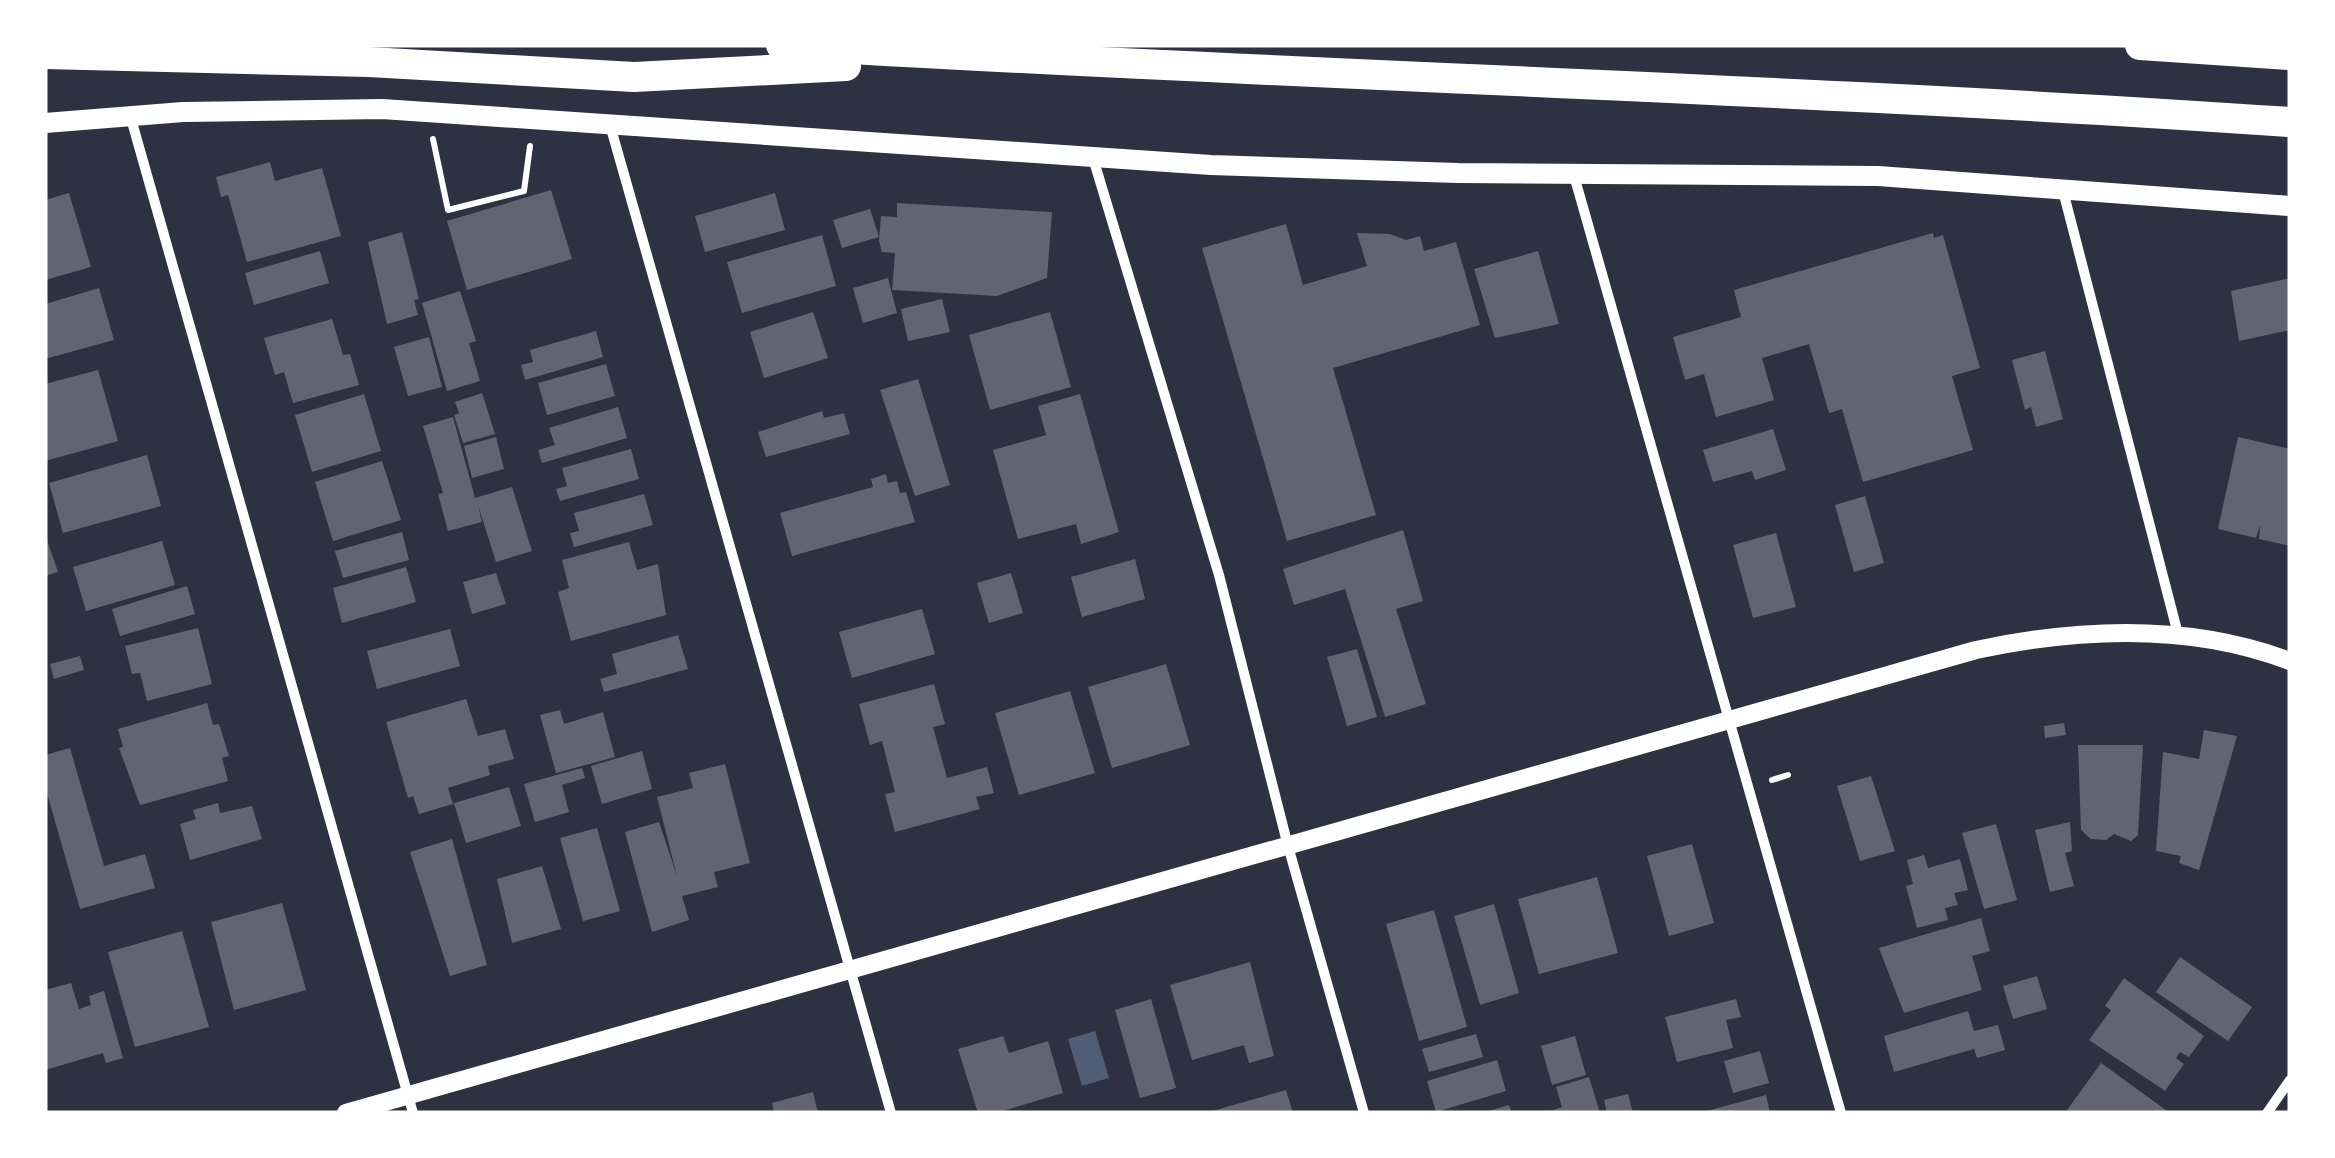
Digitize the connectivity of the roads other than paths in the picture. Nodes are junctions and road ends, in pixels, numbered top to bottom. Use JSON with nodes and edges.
{"nodes":[{"id":1,"x":780,"y":45,"type":"edge"},
{"id":2,"x":2140,"y":45,"type":"edge"},
{"id":3,"x":45,"y":54,"type":"edge"},
{"id":4,"x":2290,"y":55,"type":"edge"},
{"id":5,"x":994,"y":58,"type":"junction"},
{"id":6,"x":130,"y":114,"type":"junction"},
{"id":7,"x":2290,"y":122,"type":"edge"},
{"id":8,"x":45,"y":123,"type":"edge"},
{"id":9,"x":610,"y":125,"type":"junction"},
{"id":10,"x":1093,"y":157,"type":"junction"},
{"id":11,"x":1573,"y":172,"type":"junction"},
{"id":12,"x":2062,"y":186,"type":"junction"},
{"id":13,"x":2290,"y":206,"type":"edge"},
{"id":14,"x":2178,"y":634,"type":"junction"},
{"id":15,"x":2290,"y":661,"type":"edge"},
{"id":16,"x":1728,"y":721,"type":"junction"},
{"id":17,"x":1288,"y":846,"type":"junction"},
{"id":18,"x":850,"y":970,"type":"junction"},
{"id":19,"x":2290,"y":1080,"type":"edge"},
{"id":20,"x":411,"y":1104,"type":"edge"},
{"id":21,"x":346,"y":1113,"type":"edge"},
{"id":22,"x":890,"y":1113,"type":"edge"},
{"id":23,"x":1364,"y":1113,"type":"edge"},
{"id":24,"x":1841,"y":1113,"type":"edge"},
{"id":25,"x":2267,"y":1113,"type":"edge"}],
"edges":[{"from":1,"to":5,"type":"highway"},
{"from":2,"to":4,"type":"highway"},
{"from":3,"to":5,"type":"highway"},
{"from":5,"to":7,"type":"highway"},
{"from":6,"to":8,"type":"main road"},
{"from":6,"to":9,"type":"main road"},
{"from":6,"to":20,"type":"street"},
{"from":9,"to":10,"type":"main road"},
{"from":9,"to":18,"type":"street"},
{"from":10,"to":11,"type":"main road"},
{"from":10,"to":17,"type":"street"},
{"from":11,"to":12,"type":"main road"},
{"from":11,"to":16,"type":"street"},
{"from":12,"to":13,"type":"main road"},
{"from":12,"to":14,"type":"street"},
{"from":14,"to":15,"type":"street"},
{"from":14,"to":16,"type":"street"},
{"from":16,"to":17,"type":"street"},
{"from":16,"to":24,"type":"street"},
{"from":17,"to":18,"type":"street"},
{"from":17,"to":23,"type":"street"},
{"from":18,"to":20,"type":"street"},
{"from":18,"to":22,"type":"street"},
{"from":19,"to":25,"type":"street"},
{"from":20,"to":21,"type":"street"}]}
